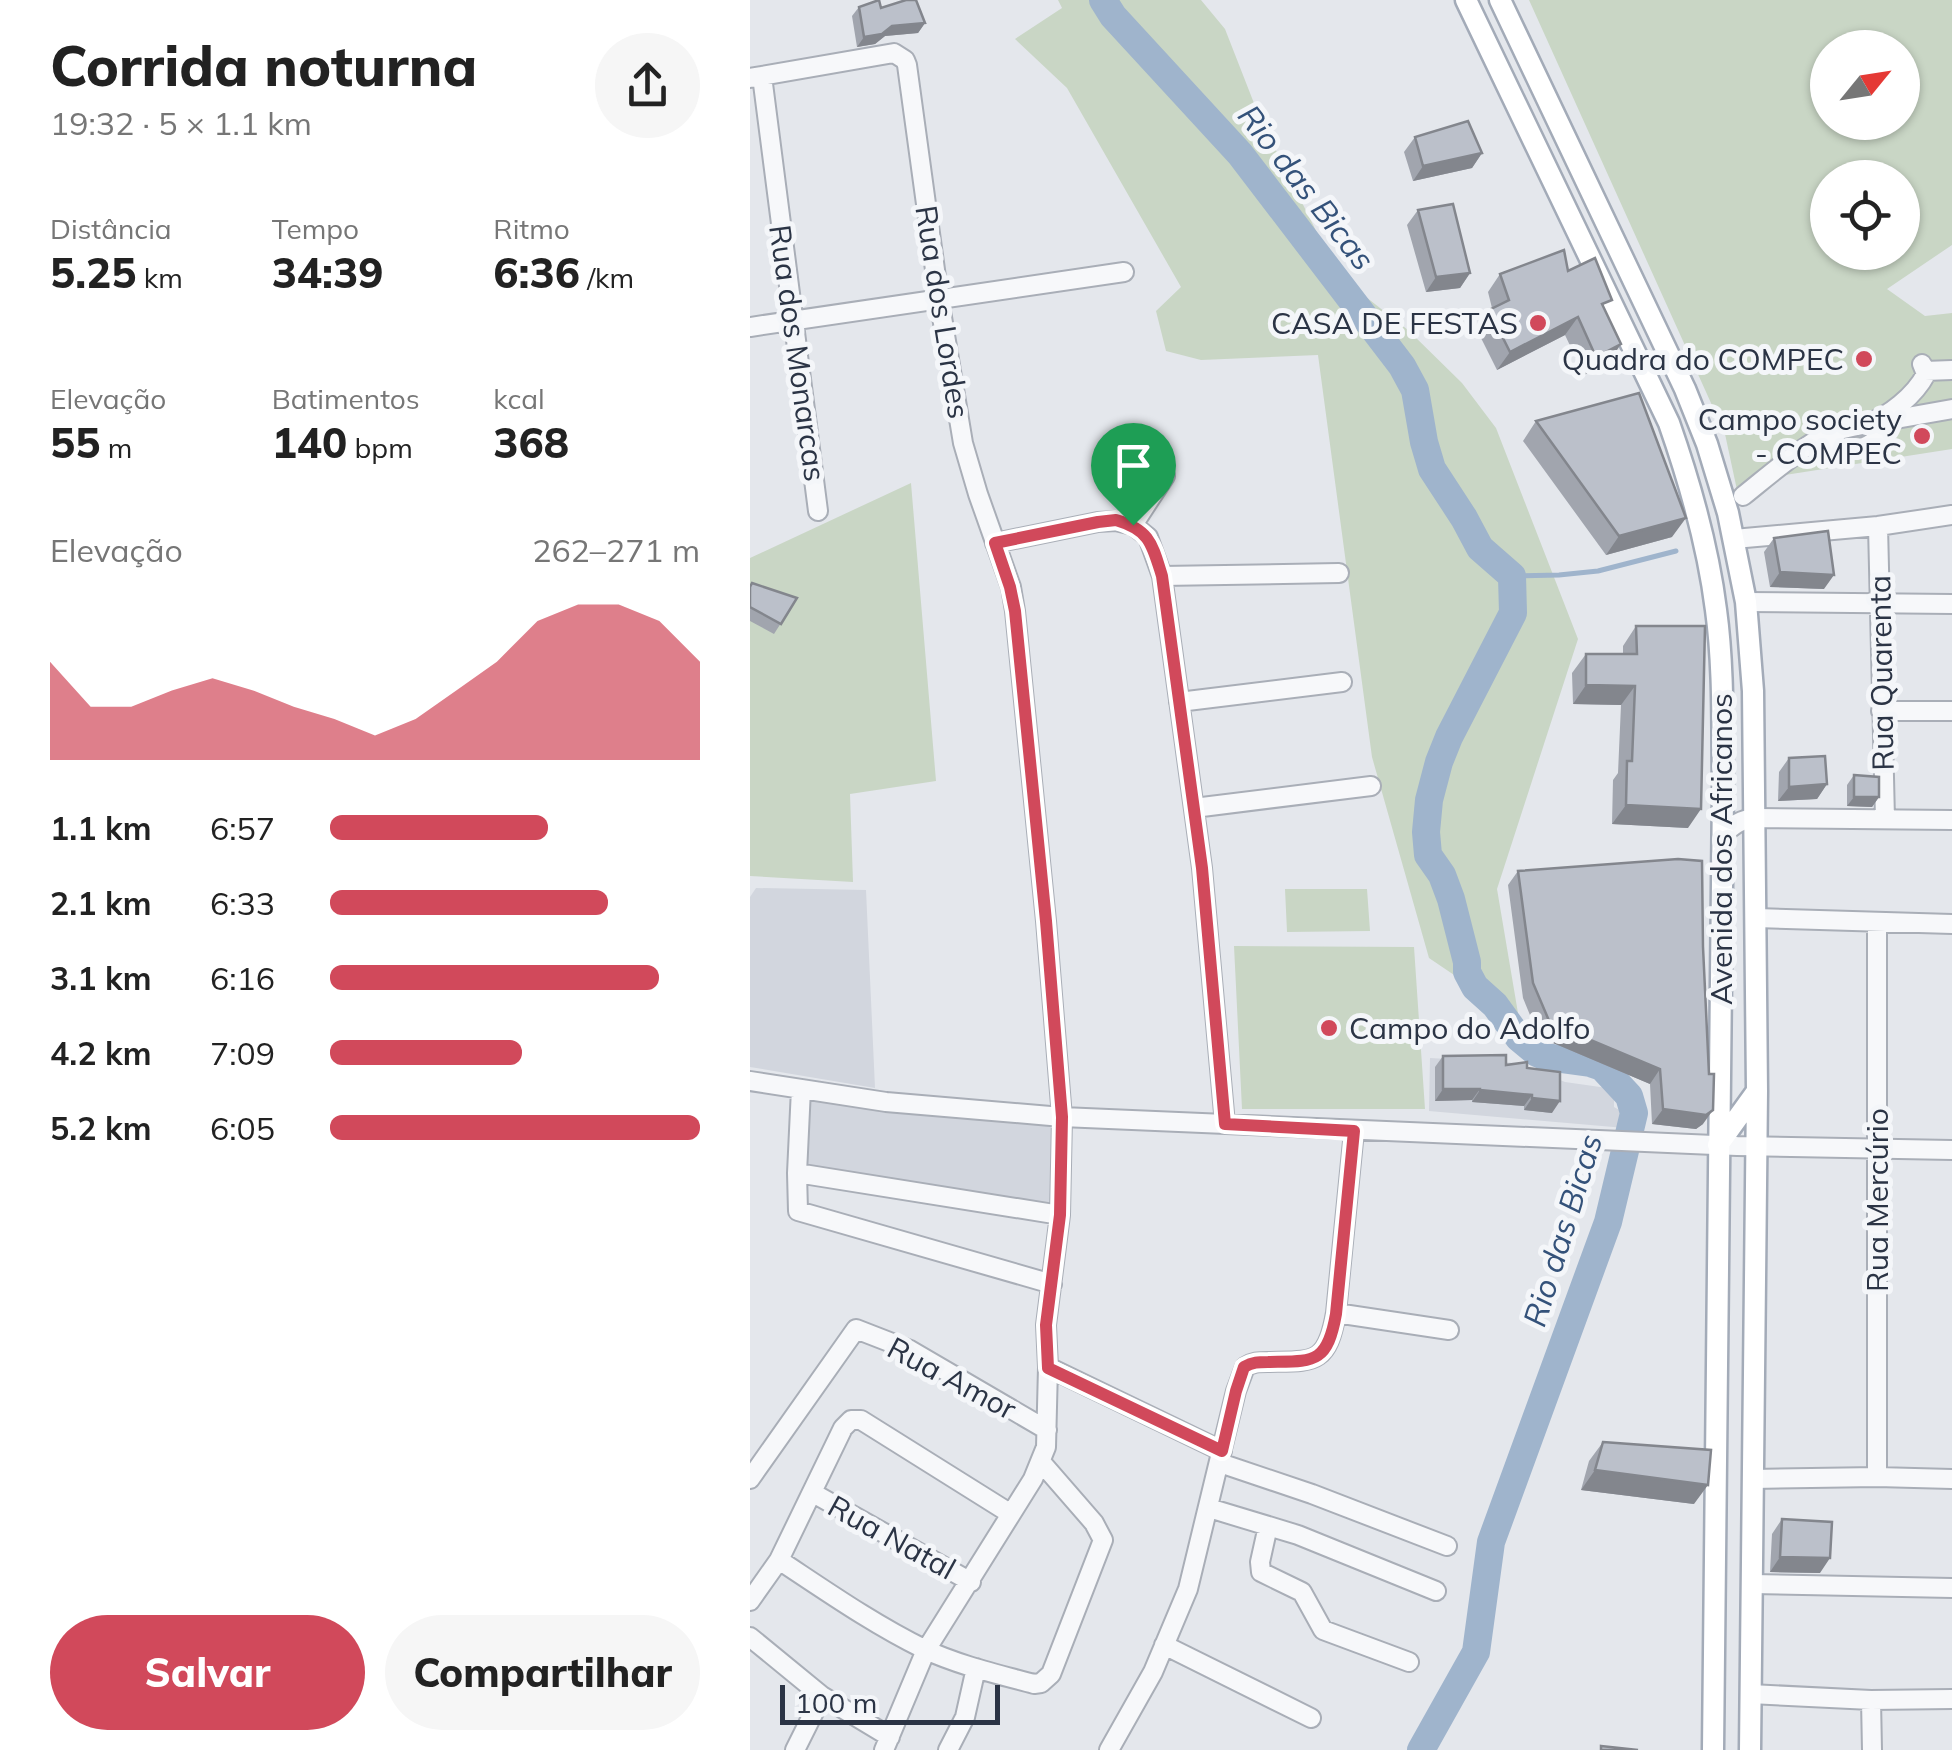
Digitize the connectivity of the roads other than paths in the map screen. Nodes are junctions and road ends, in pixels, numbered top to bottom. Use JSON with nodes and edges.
{"nodes":[{"id":1,"x":1466,"y":0,"type":"edge"},
{"id":2,"x":1500,"y":0,"type":"edge"},
{"id":3,"x":756,"y":77,"type":"edge"},
{"id":4,"x":1124,"y":272,"type":"dead end"},
{"id":5,"x":940,"y":299,"type":"junction"},
{"id":6,"x":793,"y":321,"type":"junction"},
{"id":7,"x":750,"y":327,"type":"edge"},
{"id":8,"x":1952,"y":370,"type":"edge"},
{"id":9,"x":1952,"y":409,"type":"edge"},
{"id":10,"x":1877,"y":422,"type":"junction"},
{"id":11,"x":1165,"y":476,"type":"dead end"},
{"id":12,"x":1744,"y":496,"type":"dead end"},
{"id":13,"x":818,"y":511,"type":"dead end"},
{"id":14,"x":1952,"y":515,"type":"edge"},
{"id":15,"x":1133,"y":525,"type":"junction"},
{"id":16,"x":1878,"y":526,"type":"junction"},
{"id":17,"x":1734,"y":539,"type":"junction"},
{"id":18,"x":995,"y":543,"type":"junction"},
{"id":19,"x":1339,"y":573,"type":"dead end"},
{"id":20,"x":1162,"y":576,"type":"junction"},
{"id":21,"x":1746,"y":602,"type":"junction"},
{"id":22,"x":1879,"y":604,"type":"junction"},
{"id":23,"x":1952,"y":604,"type":"edge"},
{"id":24,"x":1342,"y":682,"type":"dead end"},
{"id":25,"x":1179,"y":702,"type":"junction"},
{"id":26,"x":1952,"y":711,"type":"edge"},
{"id":27,"x":1881,"y":712,"type":"junction"},
{"id":28,"x":1371,"y":786,"type":"dead end"},
{"id":29,"x":1194,"y":808,"type":"junction"},
{"id":30,"x":1756,"y":818,"type":"junction"},
{"id":31,"x":1885,"y":820,"type":"junction"},
{"id":32,"x":1952,"y":820,"type":"edge"},
{"id":33,"x":1723,"y":835,"type":"junction"},
{"id":34,"x":1756,"y":918,"type":"junction"},
{"id":35,"x":1877,"y":922,"type":"junction"},
{"id":36,"x":1952,"y":924,"type":"edge"},
{"id":37,"x":750,"y":1081,"type":"edge"},
{"id":38,"x":801,"y":1089,"type":"junction"},
{"id":39,"x":1757,"y":1092,"type":"junction"},
{"id":40,"x":1062,"y":1117,"type":"junction"},
{"id":41,"x":1225,"y":1124,"type":"junction"},
{"id":42,"x":1354,"y":1131,"type":"junction"},
{"id":43,"x":1718,"y":1146,"type":"junction"},
{"id":44,"x":1756,"y":1147,"type":"junction"},
{"id":45,"x":1877,"y":1149,"type":"junction"},
{"id":46,"x":1952,"y":1150,"type":"edge"},
{"id":47,"x":796,"y":1173,"type":"junction"},
{"id":48,"x":1060,"y":1215,"type":"junction"},
{"id":49,"x":1052,"y":1284,"type":"junction"},
{"id":50,"x":1336,"y":1314,"type":"junction"},
{"id":51,"x":1449,"y":1330,"type":"dead end"},
{"id":52,"x":1048,"y":1368,"type":"junction"},
{"id":53,"x":1046,"y":1430,"type":"junction"},
{"id":54,"x":1221,"y":1457,"type":"junction"},
{"id":55,"x":1041,"y":1462,"type":"junction"},
{"id":56,"x":1877,"y":1477,"type":"junction"},
{"id":57,"x":1753,"y":1478,"type":"junction"},
{"id":58,"x":750,"y":1479,"type":"edge"},
{"id":59,"x":1952,"y":1479,"type":"edge"},
{"id":60,"x":813,"y":1493,"type":"junction"},
{"id":61,"x":1209,"y":1508,"type":"junction"},
{"id":62,"x":1012,"y":1514,"type":"junction"},
{"id":63,"x":1268,"y":1526,"type":"junction"},
{"id":64,"x":1447,"y":1546,"type":"dead end"},
{"id":65,"x":778,"y":1560,"type":"junction"},
{"id":66,"x":971,"y":1582,"type":"junction"},
{"id":67,"x":1752,"y":1584,"type":"junction"},
{"id":68,"x":1952,"y":1588,"type":"edge"},
{"id":69,"x":1436,"y":1591,"type":"dead end"},
{"id":70,"x":750,"y":1601,"type":"edge"},
{"id":71,"x":750,"y":1637,"type":"edge"},
{"id":72,"x":1164,"y":1645,"type":"junction"},
{"id":73,"x":926,"y":1650,"type":"junction"},
{"id":74,"x":1409,"y":1662,"type":"dead end"},
{"id":75,"x":976,"y":1668,"type":"junction"},
{"id":76,"x":1750,"y":1694,"type":"junction"},
{"id":77,"x":822,"y":1696,"type":"junction"},
{"id":78,"x":1952,"y":1699,"type":"edge"},
{"id":79,"x":1872,"y":1700,"type":"junction"},
{"id":80,"x":1311,"y":1718,"type":"dead end"},
{"id":81,"x":887,"y":1744,"type":"edge"},
{"id":82,"x":796,"y":1750,"type":"edge"},
{"id":83,"x":948,"y":1750,"type":"edge"},
{"id":84,"x":1108,"y":1750,"type":"edge"},
{"id":85,"x":1713,"y":1750,"type":"edge"},
{"id":86,"x":1750,"y":1750,"type":"edge"},
{"id":87,"x":1872,"y":1750,"type":"edge"}],
"edges":[{"from":1,"to":33,"type":"main road","name":"Avenida dos Africanos"},
{"from":2,"to":17,"type":"main road","name":"Avenida dos Africanos"},
{"from":3,"to":5,"type":"street","name":"Rua dos Lordes"},
{"from":3,"to":6,"type":"street","name":"Rua dos Monarcas"},
{"from":4,"to":5,"type":"street"},
{"from":5,"to":6,"type":"street"},
{"from":5,"to":18,"type":"street","name":"Rua dos Lordes"},
{"from":6,"to":7,"type":"street"},
{"from":6,"to":13,"type":"street","name":"Rua dos Monarcas"},
{"from":8,"to":10,"type":"street"},
{"from":9,"to":10,"type":"street"},
{"from":10,"to":12,"type":"street"},
{"from":11,"to":15,"type":"street"},
{"from":14,"to":16,"type":"street"},
{"from":15,"to":18,"type":"street"},
{"from":15,"to":20,"type":"street"},
{"from":16,"to":17,"type":"street"},
{"from":16,"to":22,"type":"street","name":"Rua Quarenta"},
{"from":17,"to":21,"type":"main road","name":"Avenida dos Africanos"},
{"from":18,"to":40,"type":"street","name":"Rua dos Lordes"},
{"from":19,"to":20,"type":"street"},
{"from":20,"to":25,"type":"street"},
{"from":21,"to":22,"type":"street"},
{"from":21,"to":30,"type":"main road","name":"Avenida dos Africanos"},
{"from":22,"to":23,"type":"street"},
{"from":22,"to":27,"type":"street","name":"Rua Quarenta"},
{"from":24,"to":25,"type":"street"},
{"from":25,"to":29,"type":"street"},
{"from":26,"to":27,"type":"street"},
{"from":27,"to":31,"type":"street","name":"Rua Quarenta"},
{"from":28,"to":29,"type":"street"},
{"from":29,"to":41,"type":"street"},
{"from":30,"to":31,"type":"street"},
{"from":30,"to":33,"type":"street"},
{"from":30,"to":34,"type":"main road","name":"Avenida dos Africanos"},
{"from":31,"to":32,"type":"street"},
{"from":33,"to":43,"type":"main road","name":"Avenida dos Africanos"},
{"from":34,"to":35,"type":"street"},
{"from":34,"to":39,"type":"main road","name":"Avenida dos Africanos"},
{"from":35,"to":36,"type":"street"},
{"from":35,"to":45,"type":"street","name":"Rua Mercúrio"},
{"from":37,"to":38,"type":"street"},
{"from":38,"to":40,"type":"street"},
{"from":38,"to":47,"type":"street"},
{"from":39,"to":43,"type":"main road"},
{"from":39,"to":44,"type":"main road","name":"Avenida dos Africanos"},
{"from":40,"to":41,"type":"street"},
{"from":40,"to":48,"type":"street","name":"Rua dos Lordes"},
{"from":41,"to":42,"type":"street"},
{"from":42,"to":43,"type":"street"},
{"from":42,"to":50,"type":"street"},
{"from":43,"to":44,"type":"street"},
{"from":43,"to":85,"type":"main road","name":"Avenida dos Africanos"},
{"from":44,"to":45,"type":"street"},
{"from":44,"to":57,"type":"main road","name":"Avenida dos Africanos"},
{"from":45,"to":46,"type":"street"},
{"from":45,"to":56,"type":"street","name":"Rua Mercúrio"},
{"from":47,"to":48,"type":"street"},
{"from":47,"to":49,"type":"street"},
{"from":48,"to":49,"type":"street","name":"Rua dos Lordes"},
{"from":49,"to":52,"type":"street","name":"Rua dos Lordes"},
{"from":50,"to":51,"type":"street"},
{"from":50,"to":54,"type":"street"},
{"from":52,"to":53,"type":"street","name":"Rua dos Lordes"},
{"from":52,"to":54,"type":"street"},
{"from":53,"to":55,"type":"street","name":"Rua dos Lordes"},
{"from":53,"to":58,"type":"street","name":"Rua Amor"},
{"from":54,"to":61,"type":"street"},
{"from":54,"to":64,"type":"street"},
{"from":55,"to":62,"type":"street"},
{"from":55,"to":75,"type":"street"},
{"from":56,"to":57,"type":"street"},
{"from":56,"to":59,"type":"street"},
{"from":57,"to":67,"type":"main road","name":"Avenida dos Africanos"},
{"from":60,"to":62,"type":"street"},
{"from":60,"to":65,"type":"street"},
{"from":60,"to":66,"type":"street","name":"Rua Natal"},
{"from":61,"to":63,"type":"street"},
{"from":61,"to":72,"type":"street"},
{"from":62,"to":66,"type":"street"},
{"from":63,"to":69,"type":"street"},
{"from":63,"to":74,"type":"street"},
{"from":65,"to":70,"type":"street"},
{"from":65,"to":73,"type":"street"},
{"from":66,"to":73,"type":"street"},
{"from":67,"to":68,"type":"street"},
{"from":67,"to":76,"type":"main road","name":"Avenida dos Africanos"},
{"from":71,"to":77,"type":"street"},
{"from":72,"to":80,"type":"street"},
{"from":72,"to":84,"type":"street"},
{"from":73,"to":75,"type":"street"},
{"from":73,"to":81,"type":"street"},
{"from":75,"to":83,"type":"street"},
{"from":76,"to":79,"type":"street"},
{"from":76,"to":86,"type":"main road","name":"Avenida dos Africanos"},
{"from":77,"to":81,"type":"street"},
{"from":77,"to":82,"type":"street"},
{"from":78,"to":79,"type":"street"},
{"from":79,"to":87,"type":"street"}]}
